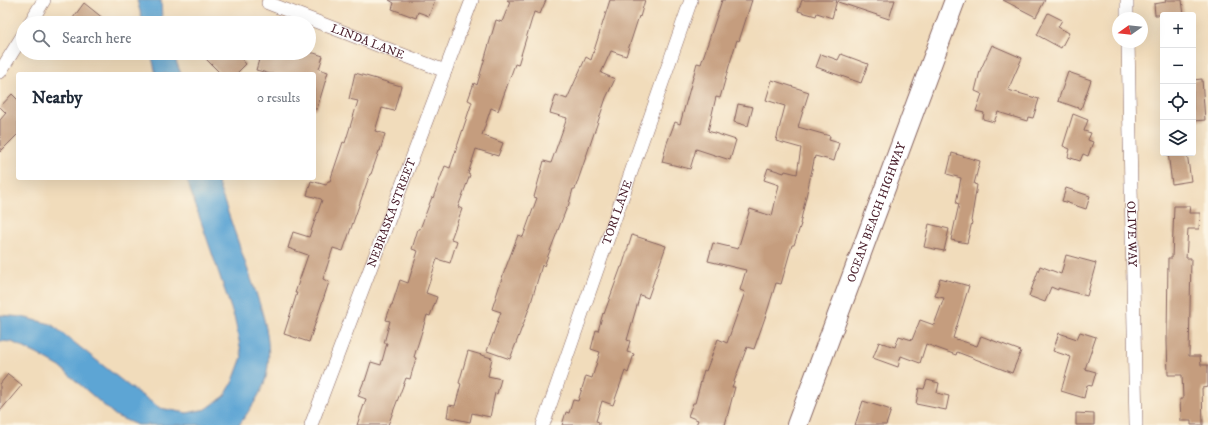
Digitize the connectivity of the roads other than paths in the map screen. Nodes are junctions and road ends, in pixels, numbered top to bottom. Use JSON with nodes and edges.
{"nodes":[{"id":1,"x":44,"y":0,"type":"edge"},
{"id":2,"x":472,"y":0,"type":"edge"},
{"id":3,"x":691,"y":0,"type":"edge"},
{"id":4,"x":955,"y":0,"type":"edge"},
{"id":5,"x":1127,"y":0,"type":"edge"},
{"id":6,"x":268,"y":3,"type":"dead end"},
{"id":7,"x":1128,"y":12,"type":"edge"},
{"id":8,"x":34,"y":16,"type":"edge"},
{"id":9,"x":302,"y":16,"type":"edge"},
{"id":10,"x":316,"y":21,"type":"edge"},
{"id":11,"x":16,"y":46,"type":"edge"},
{"id":12,"x":1128,"y":48,"type":"edge"},
{"id":13,"x":445,"y":71,"type":"junction"},
{"id":14,"x":0,"y":72,"type":"edge"},
{"id":15,"x":311,"y":425,"type":"edge"},
{"id":16,"x":543,"y":425,"type":"edge"},
{"id":17,"x":797,"y":425,"type":"edge"},
{"id":18,"x":1136,"y":425,"type":"edge"}],
"edges":[{"from":1,"to":8,"type":"street"},
{"from":2,"to":13,"type":"street","name":"NEBRASKA STREET"},
{"from":3,"to":16,"type":"street","name":"TORI LANE"},
{"from":4,"to":17,"type":"main road","name":"OCEAN BEACH HIGHWAY"},
{"from":5,"to":7,"type":"street"},
{"from":6,"to":9,"type":"street","name":"LINDA LANE"},
{"from":10,"to":13,"type":"street","name":"LINDA LANE"},
{"from":11,"to":14,"type":"street"},
{"from":12,"to":18,"type":"street","name":"OLIVE WAY"},
{"from":13,"to":15,"type":"street","name":"NEBRASKA STREET"}]}
